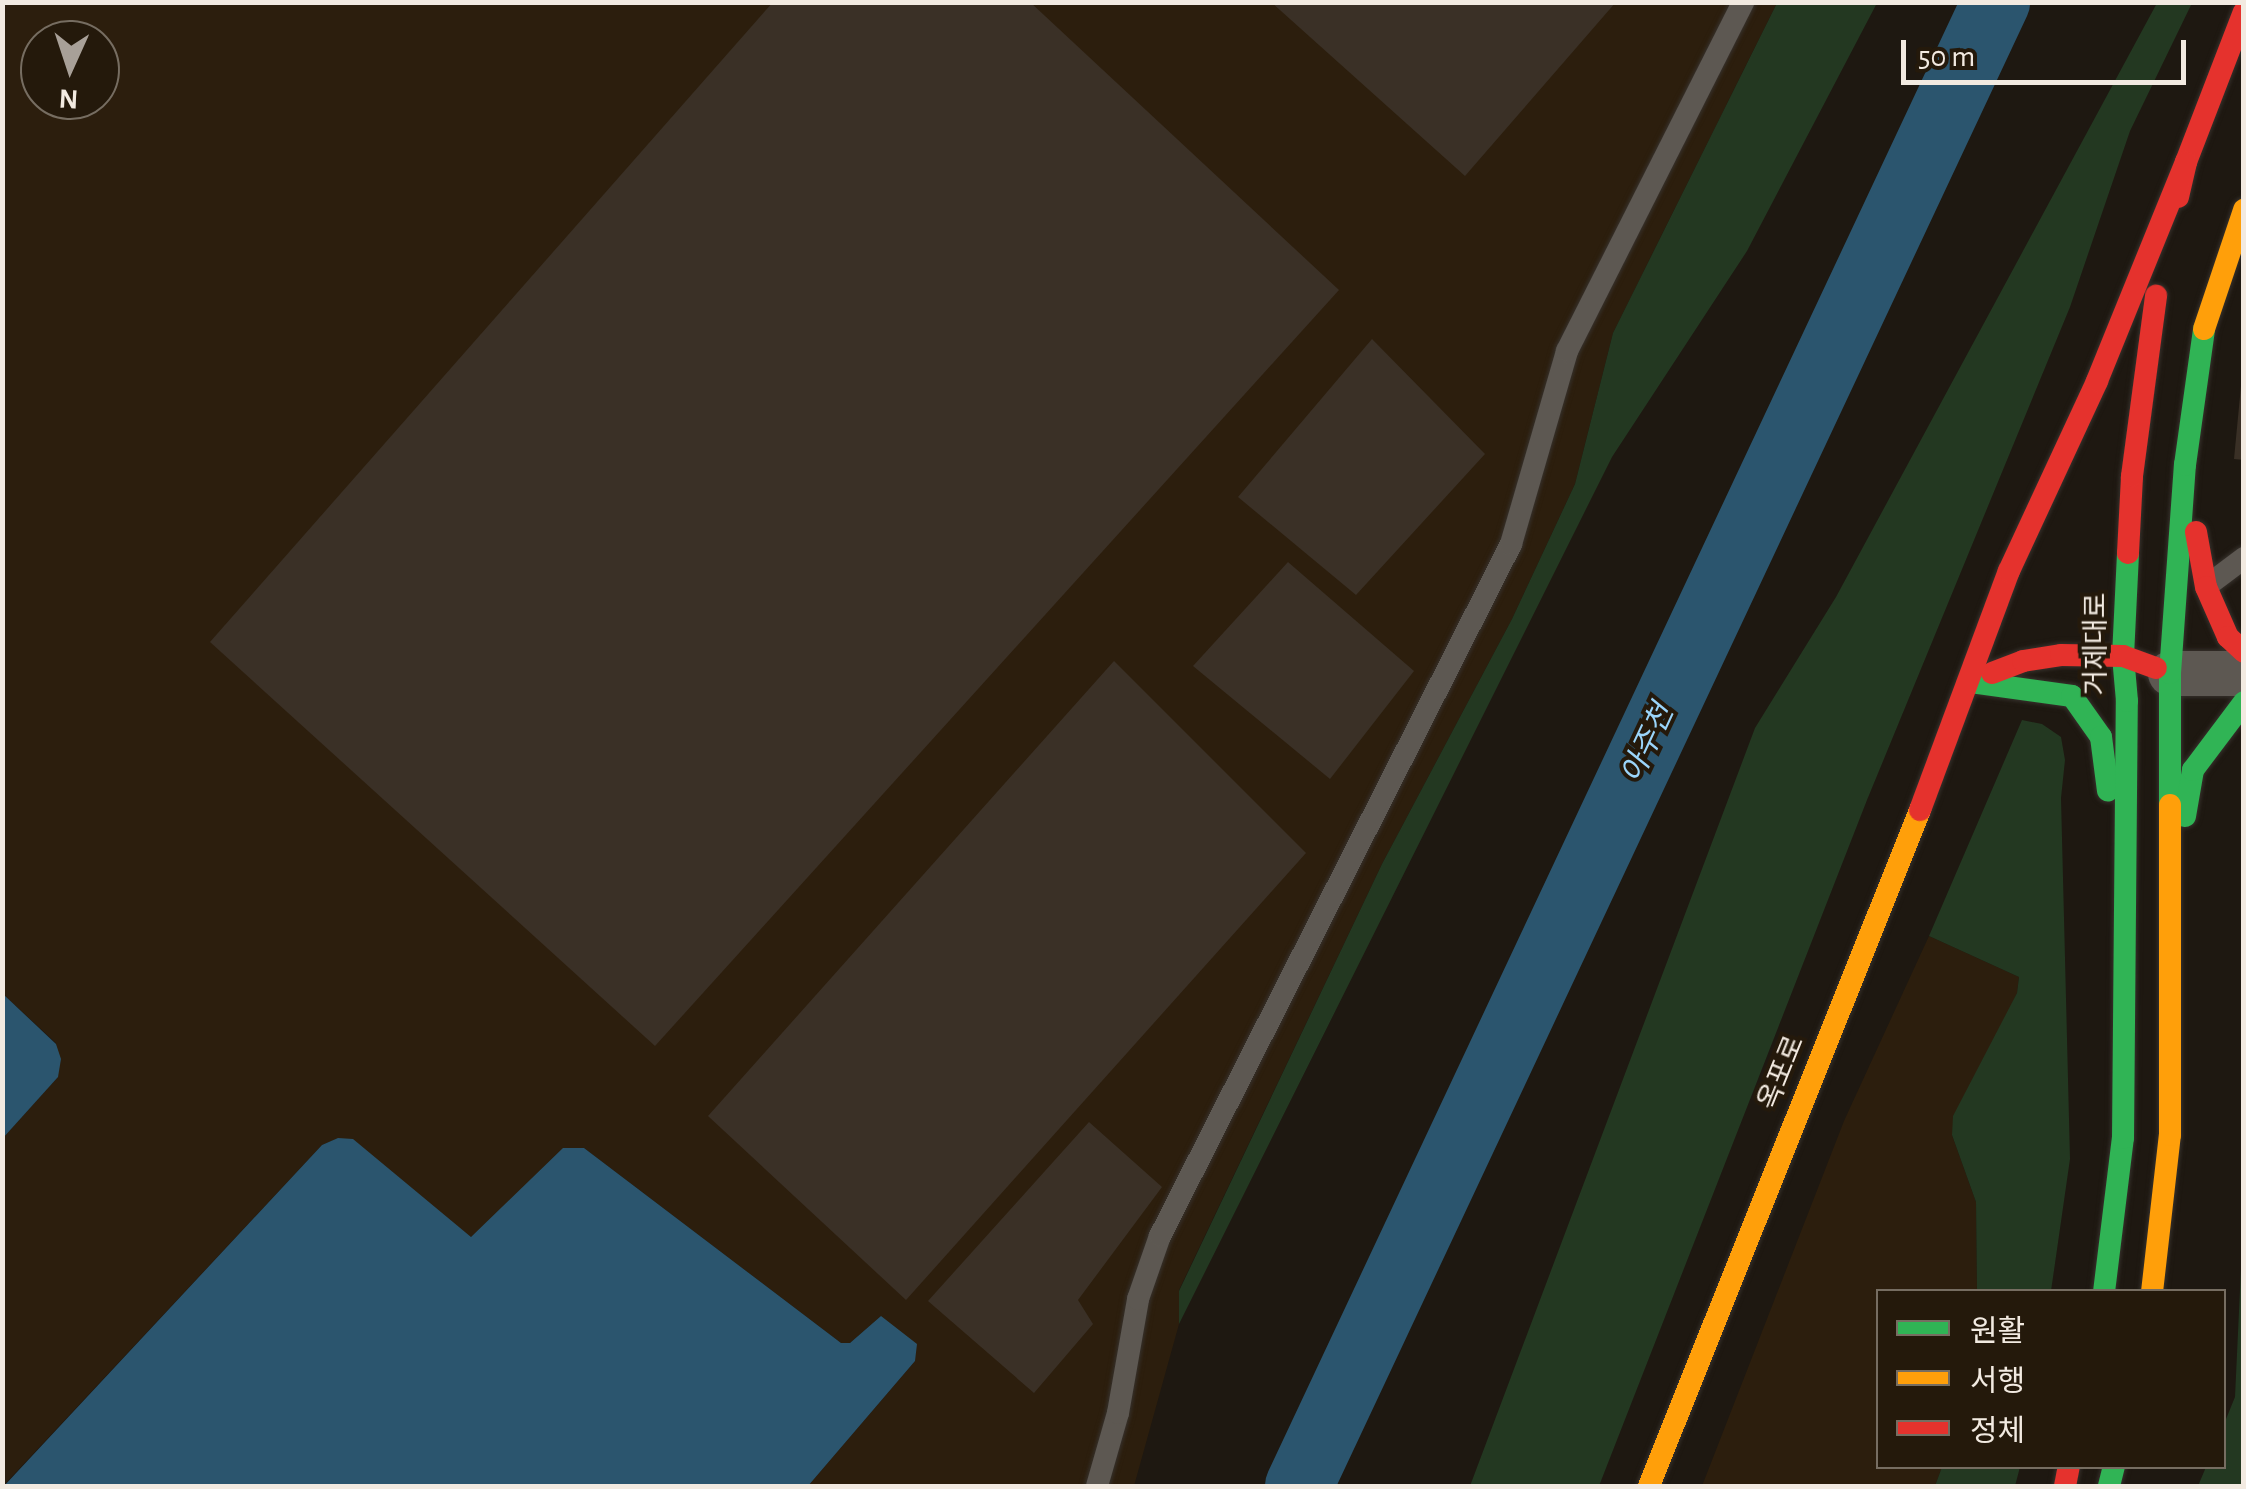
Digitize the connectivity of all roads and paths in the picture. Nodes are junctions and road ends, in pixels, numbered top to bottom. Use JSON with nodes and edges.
{"nodes":[{"id":1,"x":1744,"y":2,"type":"edge"},
{"id":2,"x":2244,"y":12,"type":"edge"},
{"id":3,"x":2186,"y":162,"type":"junction"},
{"id":4,"x":2244,"y":210,"type":"edge"},
{"id":5,"x":2185,"y":465,"type":"junction"},
{"id":6,"x":2244,"y":558,"type":"edge"},
{"id":7,"x":2206,"y":587,"type":"junction"},
{"id":8,"x":2244,"y":652,"type":"edge"},
{"id":9,"x":2123,"y":656,"type":"junction"},
{"id":10,"x":2170,"y":673,"type":"junction"},
{"id":11,"x":2244,"y":673,"type":"edge"},
{"id":12,"x":1971,"y":682,"type":"junction"},
{"id":13,"x":2244,"y":702,"type":"edge"},
{"id":14,"x":2174,"y":883,"type":"junction"},
{"id":15,"x":2126,"y":912,"type":"junction"},
{"id":16,"x":2104,"y":1289,"type":"edge"},
{"id":17,"x":2152,"y":1289,"type":"edge"},
{"id":18,"x":1096,"y":1486,"type":"edge"},
{"id":19,"x":1649,"y":1486,"type":"edge"}],
"edges":[{"from":1,"to":18,"type":"lane"},
{"from":2,"to":3,"type":"street","name":"거제대로"},
{"from":3,"to":9,"type":"street","name":"거제대로"},
{"from":3,"to":12,"type":"street","name":"옥포로"},
{"from":4,"to":5,"type":"street"},
{"from":5,"to":7,"type":"street"},
{"from":5,"to":10,"type":"street"},
{"from":6,"to":7,"type":"lane"},
{"from":7,"to":8,"type":"street"},
{"from":9,"to":10,"type":"street"},
{"from":9,"to":12,"type":"street"},
{"from":9,"to":15,"type":"street","name":"거제대로"},
{"from":10,"to":11,"type":"street"},
{"from":10,"to":14,"type":"street"},
{"from":12,"to":15,"type":"street"},
{"from":12,"to":19,"type":"street","name":"옥포로"},
{"from":13,"to":14,"type":"street"},
{"from":14,"to":17,"type":"street"},
{"from":15,"to":16,"type":"street","name":"거제대로"}]}
